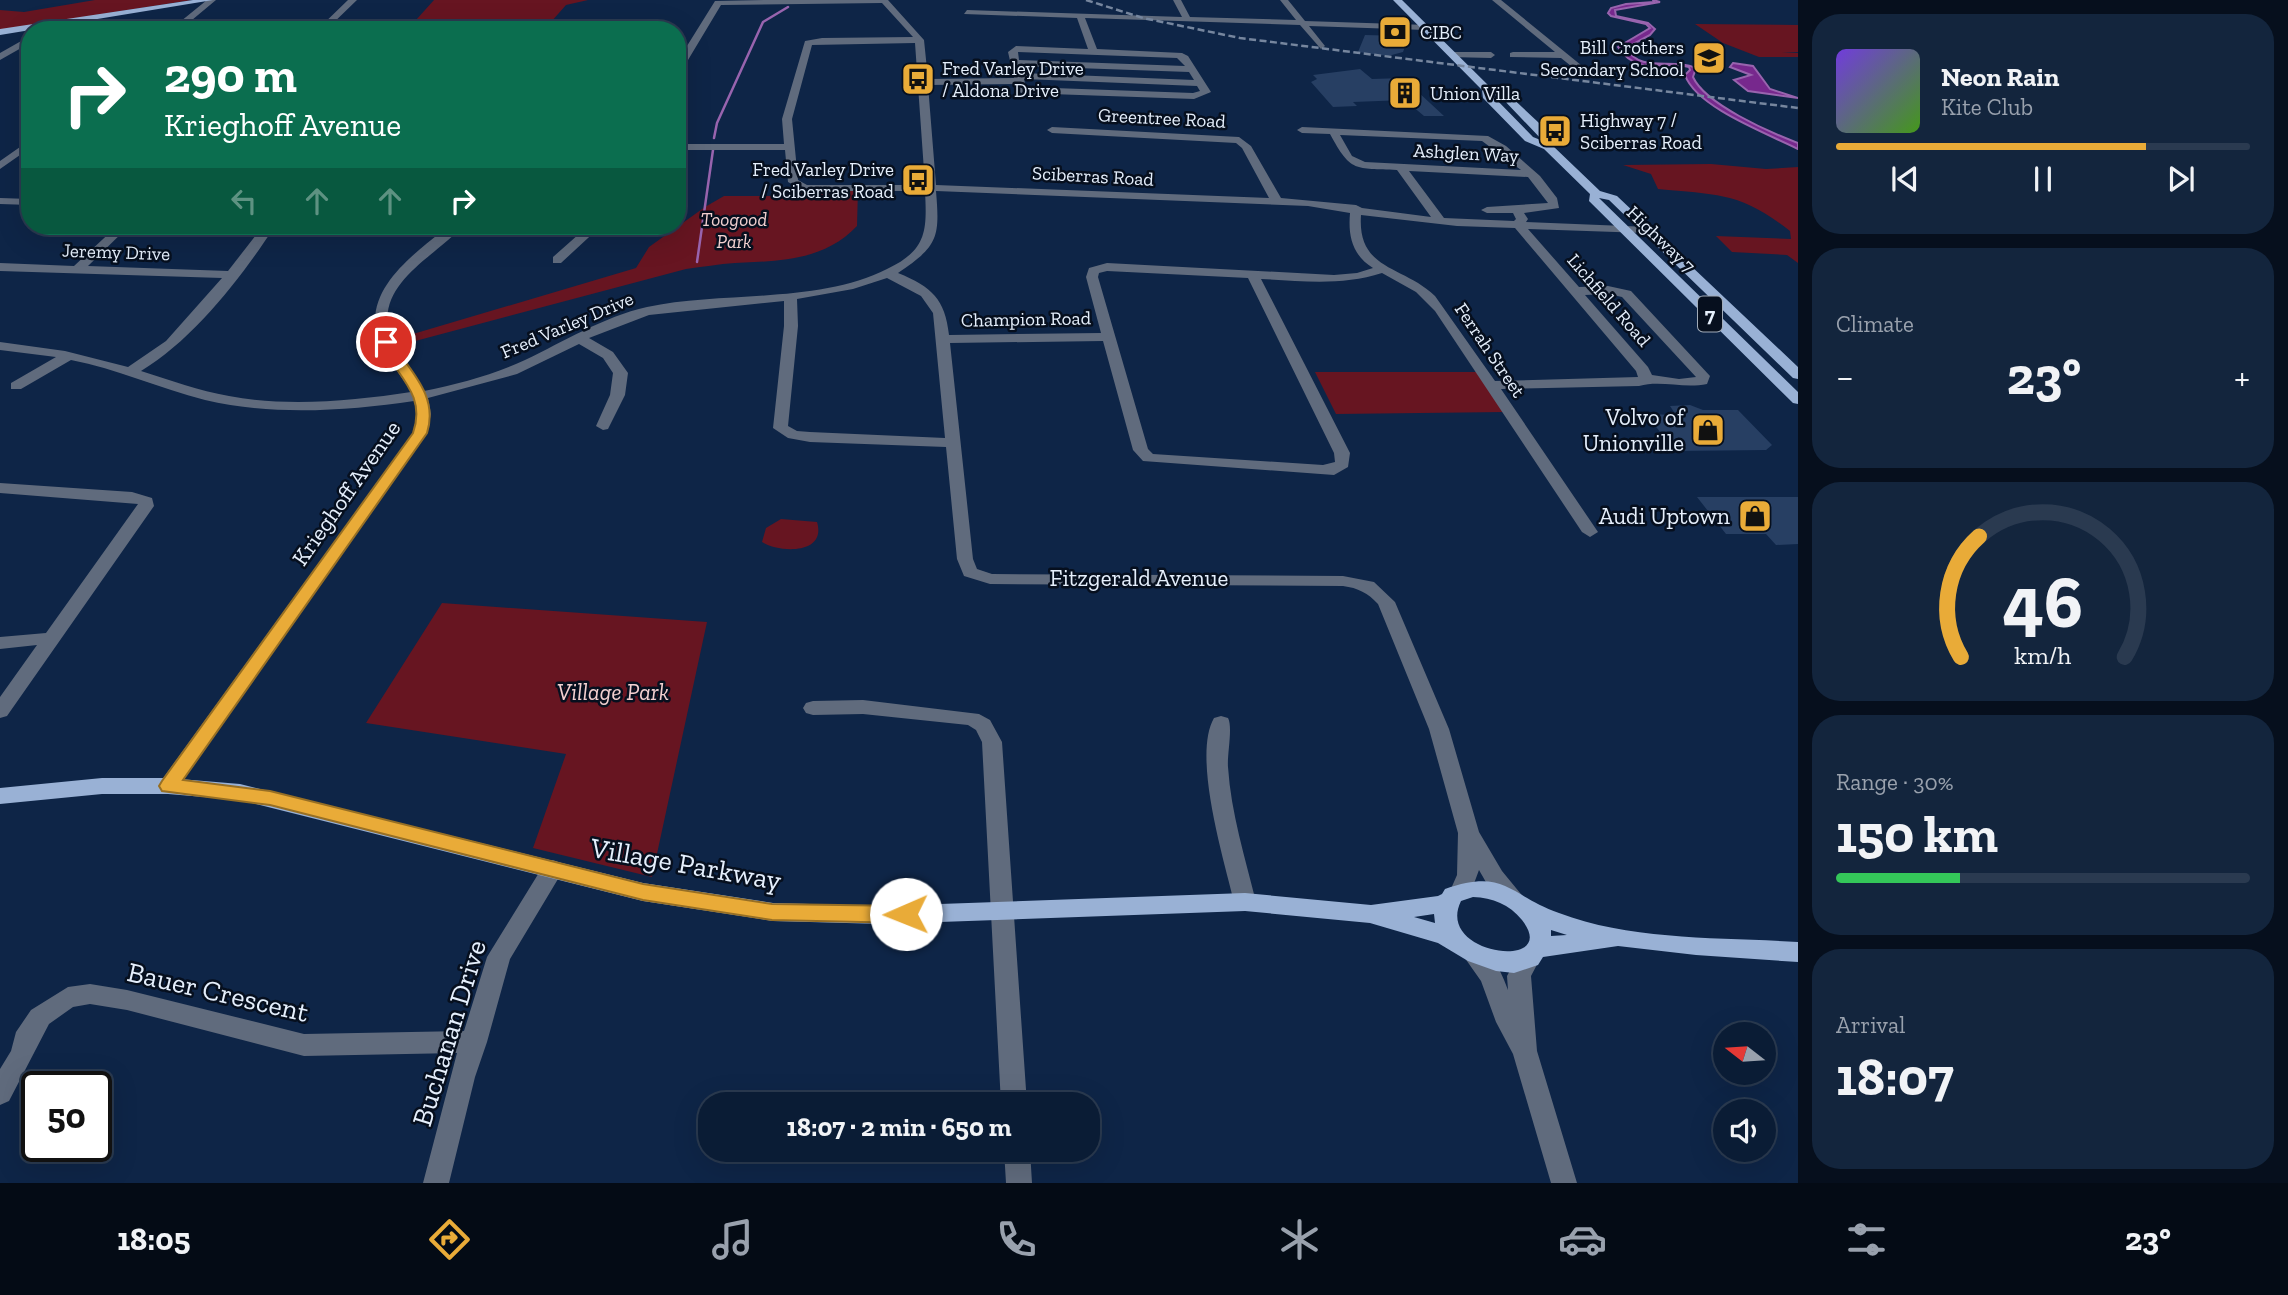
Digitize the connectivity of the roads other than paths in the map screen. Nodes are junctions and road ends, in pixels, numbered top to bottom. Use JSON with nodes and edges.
{"nodes":[{"id":1,"x":211,"y":0,"type":"edge"},
{"id":2,"x":353,"y":0,"type":"edge"},
{"id":3,"x":1177,"y":0,"type":"edge"},
{"id":4,"x":1284,"y":0,"type":"edge"},
{"id":5,"x":1397,"y":0,"type":"edge"},
{"id":6,"x":1496,"y":0,"type":"edge"},
{"id":7,"x":883,"y":1,"type":"edge"},
{"id":8,"x":967,"y":12,"type":"dead end"},
{"id":9,"x":1080,"y":16,"type":"junction"},
{"id":10,"x":1187,"y":19,"type":"junction"},
{"id":11,"x":78,"y":21,"type":"edge"},
{"id":12,"x":185,"y":21,"type":"edge"},
{"id":13,"x":331,"y":21,"type":"edge"},
{"id":14,"x":1302,"y":23,"type":"junction"},
{"id":15,"x":1425,"y":27,"type":"junction"},
{"id":16,"x":21,"y":30,"type":"edge"},
{"id":17,"x":0,"y":32,"type":"edge"},
{"id":18,"x":920,"y":40,"type":"junction"},
{"id":19,"x":21,"y":44,"type":"edge"},
{"id":20,"x":1321,"y":46,"type":"dead end"},
{"id":21,"x":1093,"y":51,"type":"junction"},
{"id":22,"x":686,"y":53,"type":"edge"},
{"id":23,"x":1453,"y":55,"type":"junction"},
{"id":24,"x":1491,"y":55,"type":"dead end"},
{"id":25,"x":1513,"y":55,"type":"dead end"},
{"id":26,"x":1564,"y":55,"type":"junction"},
{"id":27,"x":0,"y":57,"type":"edge"},
{"id":28,"x":1015,"y":63,"type":"junction"},
{"id":29,"x":1192,"y":69,"type":"junction"},
{"id":30,"x":1589,"y":76,"type":"dead end"},
{"id":31,"x":1019,"y":79,"type":"junction"},
{"id":32,"x":922,"y":82,"type":"junction"},
{"id":33,"x":1052,"y":130,"type":"dead end"},
{"id":34,"x":1302,"y":130,"type":"dead end"},
{"id":35,"x":1333,"y":131,"type":"junction"},
{"id":36,"x":686,"y":147,"type":"edge"},
{"id":37,"x":791,"y":147,"type":"junction"},
{"id":38,"x":21,"y":150,"type":"edge"},
{"id":39,"x":0,"y":166,"type":"edge"},
{"id":40,"x":1401,"y":168,"type":"junction"},
{"id":41,"x":1530,"y":174,"type":"junction"},
{"id":42,"x":929,"y":187,"type":"junction"},
{"id":43,"x":1597,"y":192,"type":"junction"},
{"id":44,"x":0,"y":201,"type":"edge"},
{"id":45,"x":21,"y":202,"type":"edge"},
{"id":46,"x":1277,"y":202,"type":"junction"},
{"id":47,"x":1356,"y":208,"type":"junction"},
{"id":48,"x":1487,"y":209,"type":"dead end"},
{"id":49,"x":1518,"y":217,"type":"junction"},
{"id":50,"x":1440,"y":221,"type":"junction"},
{"id":51,"x":1623,"y":228,"type":"junction"},
{"id":52,"x":1646,"y":229,"type":"junction"},
{"id":53,"x":115,"y":235,"type":"edge"},
{"id":54,"x":262,"y":235,"type":"edge"},
{"id":55,"x":446,"y":235,"type":"edge"},
{"id":56,"x":585,"y":235,"type":"edge"},
{"id":57,"x":557,"y":260,"type":"dead end"},
{"id":58,"x":0,"y":267,"type":"edge"},
{"id":59,"x":78,"y":270,"type":"junction"},
{"id":60,"x":1380,"y":270,"type":"junction"},
{"id":61,"x":889,"y":274,"type":"junction"},
{"id":62,"x":230,"y":275,"type":"junction"},
{"id":63,"x":1253,"y":276,"type":"junction"},
{"id":64,"x":1575,"y":291,"type":"junction"},
{"id":65,"x":790,"y":296,"type":"junction"},
{"id":66,"x":1110,"y":337,"type":"junction"},
{"id":67,"x":578,"y":338,"type":"junction"},
{"id":68,"x":943,"y":339,"type":"junction"},
{"id":69,"x":0,"y":346,"type":"edge"},
{"id":70,"x":68,"y":356,"type":"junction"},
{"id":71,"x":129,"y":372,"type":"junction"},
{"id":72,"x":1798,"y":375,"type":"edge"},
{"id":73,"x":1646,"y":379,"type":"junction"},
{"id":74,"x":1490,"y":385,"type":"junction"},
{"id":75,"x":16,"y":386,"type":"dead end"},
{"id":76,"x":421,"y":394,"type":"junction"},
{"id":77,"x":1798,"y":400,"type":"edge"},
{"id":78,"x":603,"y":426,"type":"dead end"},
{"id":79,"x":955,"y":443,"type":"junction"},
{"id":80,"x":0,"y":488,"type":"edge"},
{"id":81,"x":1590,"y":532,"type":"dead end"},
{"id":82,"x":52,"y":638,"type":"junction"},
{"id":83,"x":0,"y":643,"type":"edge"},
{"id":84,"x":813,"y":708,"type":"dead end"},
{"id":85,"x":0,"y":711,"type":"edge"},
{"id":86,"x":1222,"y":723,"type":"dead end"},
{"id":87,"x":169,"y":786,"type":"junction"},
{"id":88,"x":0,"y":796,"type":"edge"},
{"id":89,"x":1469,"y":833,"type":"junction"},
{"id":90,"x":553,"y":869,"type":"junction"},
{"id":91,"x":1454,"y":896,"type":"junction"},
{"id":92,"x":1245,"y":902,"type":"junction"},
{"id":93,"x":1521,"y":905,"type":"junction"},
{"id":94,"x":1002,"y":912,"type":"junction"},
{"id":95,"x":1371,"y":915,"type":"junction"},
{"id":96,"x":1616,"y":939,"type":"junction"},
{"id":97,"x":1466,"y":947,"type":"junction"},
{"id":98,"x":1798,"y":952,"type":"edge"},
{"id":99,"x":1533,"y":953,"type":"junction"},
{"id":100,"x":475,"y":1042,"type":"junction"},
{"id":101,"x":1525,"y":1051,"type":"junction"},
{"id":102,"x":1013,"y":1092,"type":"edge"},
{"id":103,"x":0,"y":1093,"type":"edge"},
{"id":104,"x":1018,"y":1162,"type":"edge"},
{"id":105,"x":436,"y":1183,"type":"edge"},
{"id":106,"x":1019,"y":1183,"type":"edge"},
{"id":107,"x":1564,"y":1183,"type":"edge"}],
"edges":[{"from":1,"to":11,"type":"main road"},
{"from":1,"to":12,"type":"street"},
{"from":2,"to":13,"type":"street"},
{"from":3,"to":10,"type":"street"},
{"from":4,"to":14,"type":"street"},
{"from":5,"to":15,"type":"main road","name":"Highway 7","number":"7"},
{"from":6,"to":26,"type":"street"},
{"from":7,"to":18,"type":"street"},
{"from":7,"to":22,"type":"street"},
{"from":8,"to":9,"type":"street"},
{"from":9,"to":10,"type":"street"},
{"from":9,"to":21,"type":"street"},
{"from":10,"to":14,"type":"street"},
{"from":14,"to":15,"type":"street"},
{"from":14,"to":20,"type":"street"},
{"from":15,"to":23,"type":"main road","name":"Highway 7","number":"7"},
{"from":16,"to":17,"type":"main road"},
{"from":18,"to":32,"type":"street","name":"Fred Varley Drive"},
{"from":18,"to":37,"type":"street","name":"Sciberras Road"},
{"from":19,"to":27,"type":"street"},
{"from":21,"to":28,"type":"street"},
{"from":21,"to":29,"type":"street"},
{"from":23,"to":24,"type":"street"},
{"from":23,"to":43,"type":"main road","name":"Highway 7","number":"7"},
{"from":25,"to":26,"type":"street"},
{"from":26,"to":30,"type":"street"},
{"from":28,"to":29,"type":"street"},
{"from":28,"to":31,"type":"street"},
{"from":29,"to":31,"type":"street"},
{"from":31,"to":32,"type":"street"},
{"from":32,"to":42,"type":"street","name":"Fred Varley Drive"},
{"from":33,"to":46,"type":"street","name":"Greentree Road"},
{"from":34,"to":35,"type":"street","name":"Ashglen Way"},
{"from":35,"to":40,"type":"street","name":"Ashglen Way"},
{"from":35,"to":41,"type":"street","name":"Ashglen Way"},
{"from":36,"to":37,"type":"street"},
{"from":37,"to":42,"type":"street","name":"Sciberras Road"},
{"from":38,"to":39,"type":"street"},
{"from":40,"to":41,"type":"street","name":"Ashglen Way"},
{"from":40,"to":50,"type":"street"},
{"from":41,"to":49,"type":"street","name":"Ashglen Way"},
{"from":42,"to":46,"type":"street","name":"Sciberras Road"},
{"from":42,"to":61,"type":"street","name":"Fred Varley Drive"},
{"from":43,"to":51,"type":"main road","name":"Highway 7","number":"7"},
{"from":43,"to":52,"type":"main road","name":"Highway 7","number":"7"},
{"from":44,"to":45,"type":"street"},
{"from":46,"to":47,"type":"street","name":"Sciberras Road"},
{"from":47,"to":50,"type":"street","name":"Sciberras Road"},
{"from":47,"to":60,"type":"street","name":"Ferrah Street"},
{"from":48,"to":49,"type":"street","name":"Ashglen Way"},
{"from":49,"to":50,"type":"street","name":"Sciberras Road"},
{"from":49,"to":51,"type":"street","name":"Sciberras Road"},
{"from":49,"to":64,"type":"street","name":"Lichfield Road"},
{"from":51,"to":52,"type":"street","name":"Sciberras Road"},
{"from":51,"to":77,"type":"main road","name":"Highway 7","number":"7"},
{"from":52,"to":72,"type":"main road","name":"Highway 7","number":"7"},
{"from":53,"to":59,"type":"street"},
{"from":54,"to":62,"type":"street"},
{"from":55,"to":76,"type":"street"},
{"from":56,"to":57,"type":"street"},
{"from":58,"to":59,"type":"street","name":"Jeremy Drive"},
{"from":59,"to":62,"type":"street","name":"Jeremy Drive"},
{"from":60,"to":63,"type":"street"},
{"from":60,"to":74,"type":"street","name":"Ferrah Street"},
{"from":61,"to":65,"type":"street","name":"Fred Varley Drive"},
{"from":61,"to":68,"type":"street","name":"Fitzgerald Avenue"},
{"from":62,"to":71,"type":"street"},
{"from":63,"to":66,"type":"street"},
{"from":63,"to":66,"type":"street"},
{"from":64,"to":73,"type":"street","name":"Lichfield Road"},
{"from":64,"to":73,"type":"street"},
{"from":65,"to":67,"type":"street","name":"Fred Varley Drive"},
{"from":65,"to":79,"type":"street"},
{"from":66,"to":68,"type":"street","name":"Champion Road"},
{"from":67,"to":76,"type":"street","name":"Fred Varley Drive"},
{"from":67,"to":78,"type":"street"},
{"from":68,"to":79,"type":"street","name":"Fitzgerald Avenue"},
{"from":69,"to":70,"type":"street","name":"Fred Varley Drive"},
{"from":70,"to":71,"type":"street","name":"Fred Varley Drive"},
{"from":70,"to":75,"type":"street"},
{"from":71,"to":76,"type":"street","name":"Fred Varley Drive"},
{"from":73,"to":74,"type":"street","name":"Lichfield Road"},
{"from":74,"to":81,"type":"street","name":"Ferrah Street"},
{"from":76,"to":87,"type":"street","name":"Krieghoff Avenue"},
{"from":79,"to":89,"type":"street","name":"Fitzgerald Avenue"},
{"from":80,"to":82,"type":"street"},
{"from":82,"to":83,"type":"street"},
{"from":82,"to":85,"type":"street"},
{"from":84,"to":94,"type":"street"},
{"from":86,"to":92,"type":"street"},
{"from":87,"to":88,"type":"main road","name":"Village Parkway"},
{"from":87,"to":90,"type":"main road","name":"Village Parkway"},
{"from":89,"to":91,"type":"street","name":"Fitzgerald Avenue"},
{"from":89,"to":93,"type":"street","name":"Fitzgerald Avenue"},
{"from":90,"to":94,"type":"main road","name":"Village Parkway"},
{"from":90,"to":100,"type":"street","name":"Buchanan Drive"},
{"from":91,"to":93,"type":"main road"},
{"from":91,"to":95,"type":"main road","name":"Village Parkway"},
{"from":91,"to":97,"type":"main road"},
{"from":92,"to":94,"type":"main road","name":"Village Parkway"},
{"from":92,"to":95,"type":"main road","name":"Village Parkway"},
{"from":93,"to":96,"type":"main road"},
{"from":93,"to":99,"type":"main road"},
{"from":94,"to":102,"type":"street"},
{"from":95,"to":97,"type":"main road","name":"Village Parkway"},
{"from":96,"to":98,"type":"main road"},
{"from":96,"to":99,"type":"main road"},
{"from":97,"to":99,"type":"main road"},
{"from":97,"to":101,"type":"street"},
{"from":99,"to":101,"type":"street"},
{"from":100,"to":103,"type":"street","name":"Bauer Crescent"},
{"from":100,"to":105,"type":"street","name":"Buchanan Drive"},
{"from":101,"to":107,"type":"street"},
{"from":104,"to":106,"type":"street"}]}
